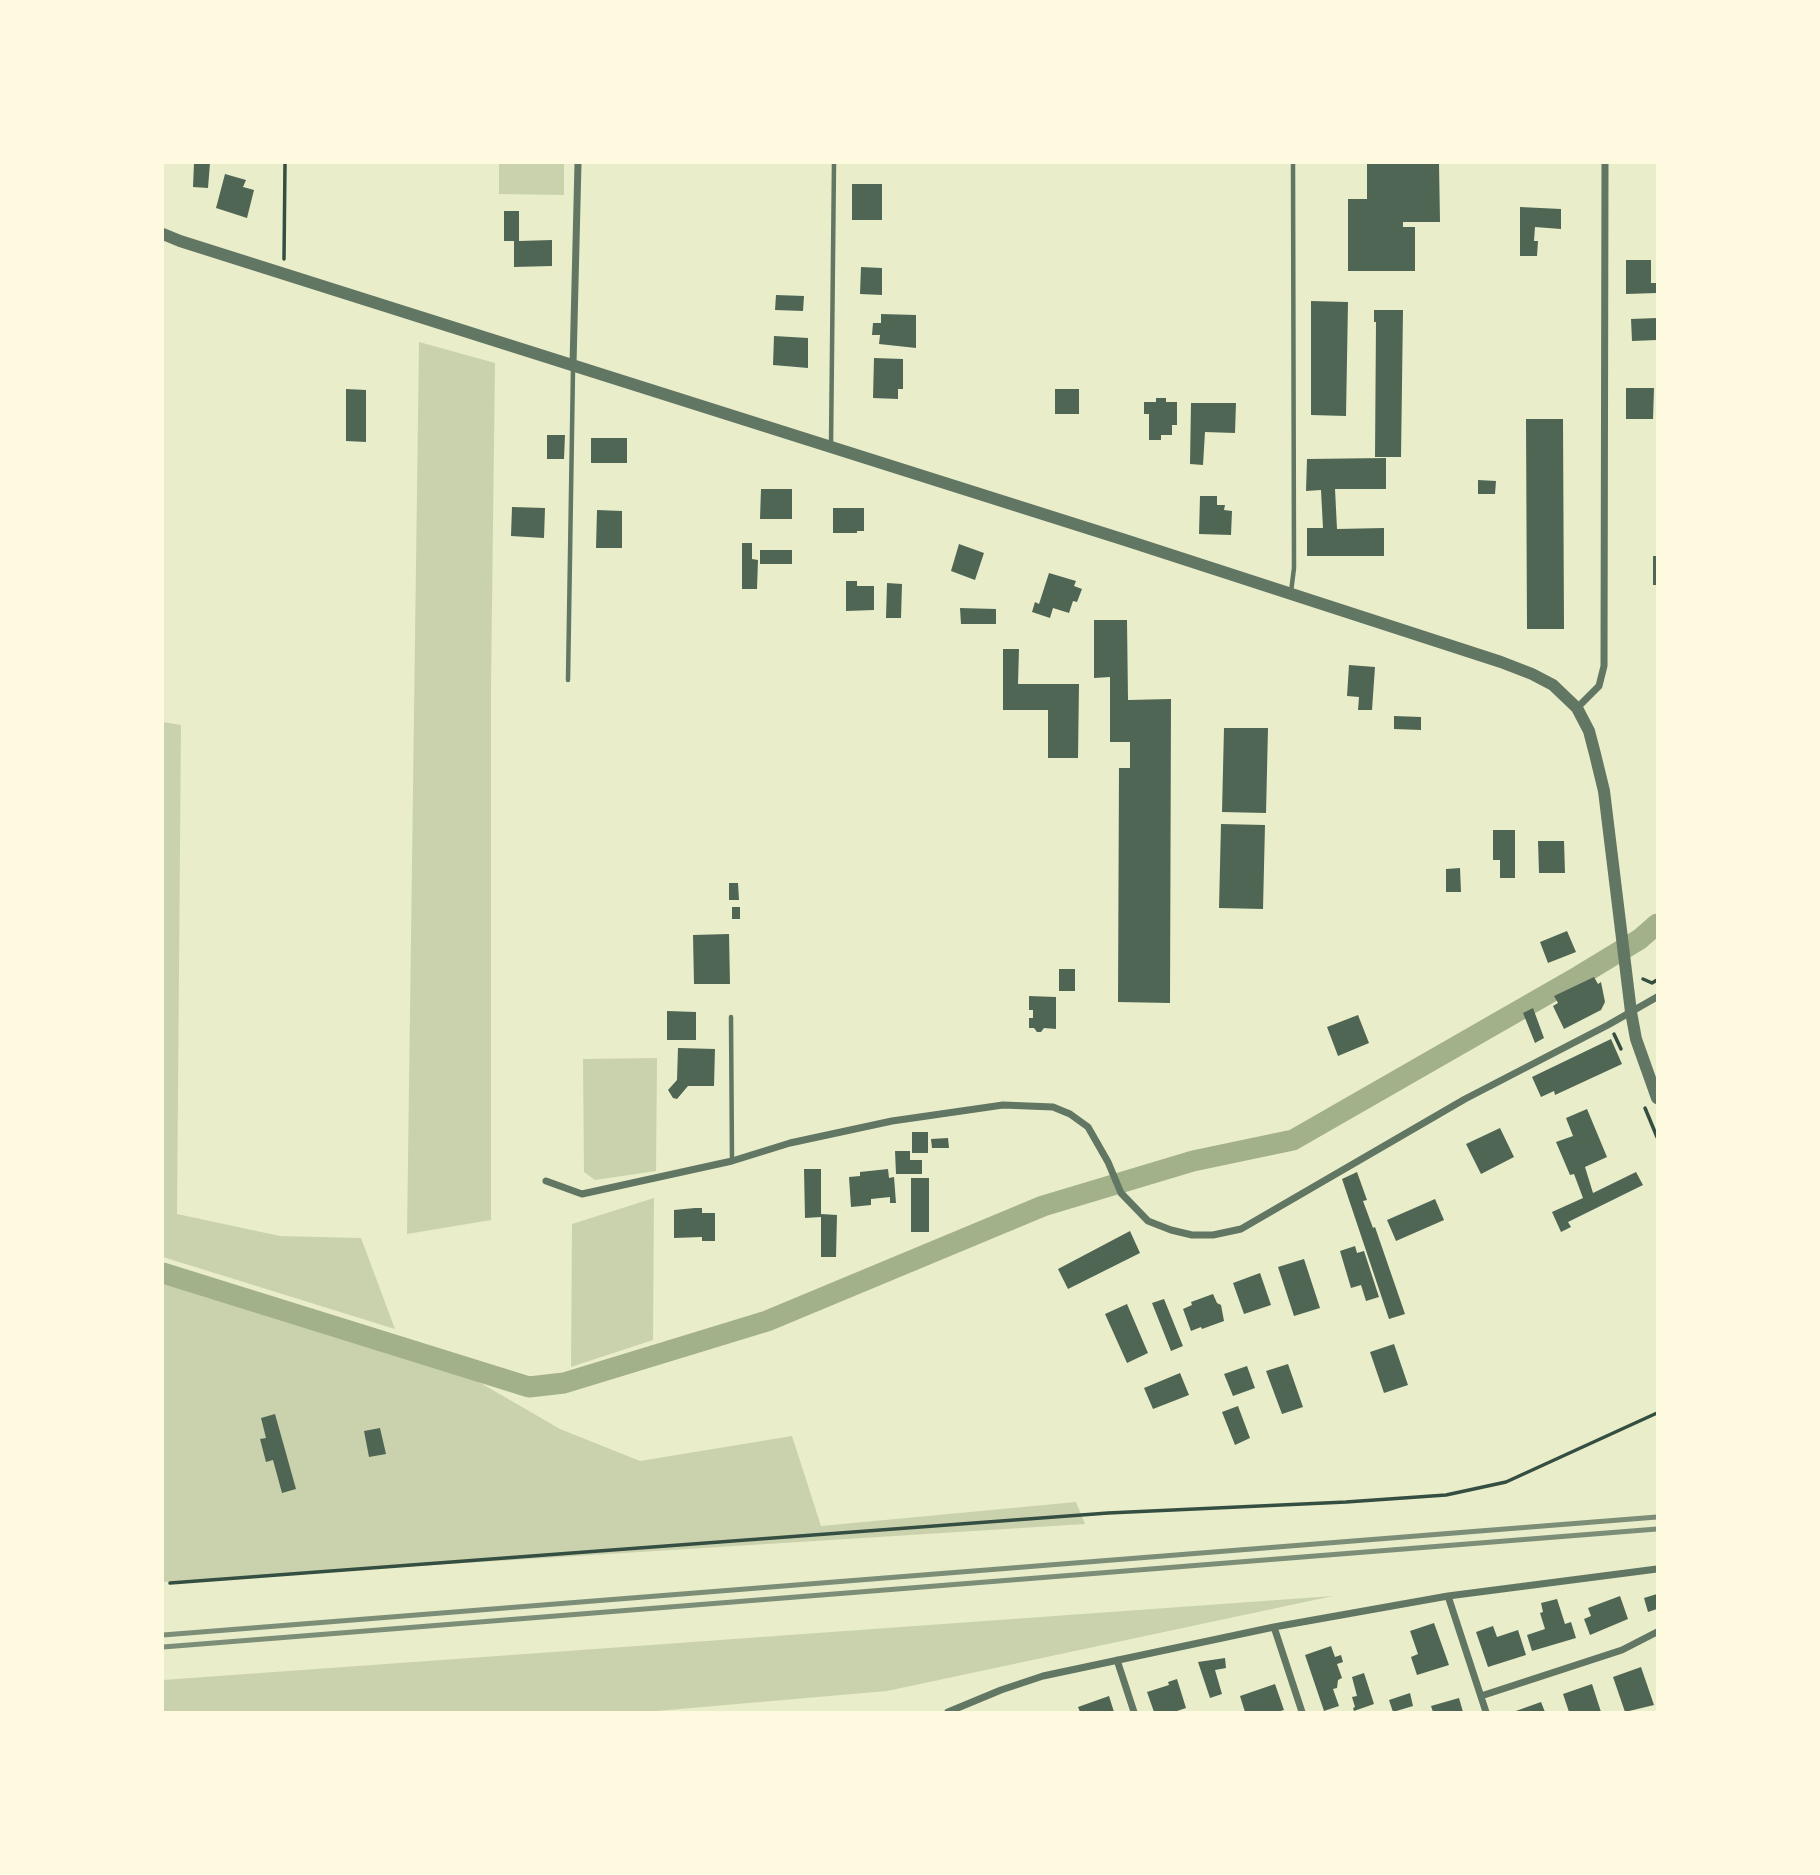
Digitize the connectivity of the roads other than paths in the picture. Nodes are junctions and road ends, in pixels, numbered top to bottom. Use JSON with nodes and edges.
{"nodes":[{"id":1,"x":578,"y":163,"type":"edge"},
{"id":2,"x":834,"y":163,"type":"edge"},
{"id":3,"x":1293,"y":163,"type":"edge"},
{"id":4,"x":1605,"y":163,"type":"edge"},
{"id":5,"x":163,"y":234,"type":"edge"},
{"id":6,"x":573,"y":365,"type":"junction"},
{"id":7,"x":831,"y":448,"type":"junction"},
{"id":8,"x":1291,"y":595,"type":"junction"},
{"id":9,"x":568,"y":680,"type":"dead end"},
{"id":10,"x":1577,"y":708,"type":"junction"},
{"id":11,"x":1657,"y":997,"type":"edge"},
{"id":12,"x":1631,"y":1012,"type":"junction"},
{"id":13,"x":731,"y":1017,"type":"dead end"},
{"id":14,"x":1657,"y":1098,"type":"edge"},
{"id":15,"x":732,"y":1161,"type":"junction"},
{"id":16,"x":545,"y":1181,"type":"dead end"},
{"id":17,"x":1657,"y":1569,"type":"edge"},
{"id":18,"x":1448,"y":1596,"type":"junction"},
{"id":19,"x":1274,"y":1627,"type":"junction"},
{"id":20,"x":1657,"y":1632,"type":"edge"},
{"id":21,"x":1117,"y":1660,"type":"junction"},
{"id":22,"x":1480,"y":1696,"type":"junction"},
{"id":23,"x":968,"y":1703,"type":"junction"},
{"id":24,"x":948,"y":1712,"type":"edge"},
{"id":25,"x":971,"y":1712,"type":"edge"},
{"id":26,"x":1134,"y":1712,"type":"edge"},
{"id":27,"x":1302,"y":1712,"type":"edge"},
{"id":28,"x":1486,"y":1712,"type":"edge"}],
"edges":[{"from":1,"to":6,"type":"street"},
{"from":2,"to":7,"type":"lane"},
{"from":3,"to":8,"type":"lane"},
{"from":4,"to":10,"type":"street"},
{"from":5,"to":6,"type":"street"},
{"from":6,"to":7,"type":"street"},
{"from":6,"to":9,"type":"lane"},
{"from":7,"to":8,"type":"street"},
{"from":8,"to":10,"type":"street"},
{"from":10,"to":12,"type":"street"},
{"from":11,"to":12,"type":"street"},
{"from":12,"to":14,"type":"street"},
{"from":12,"to":15,"type":"street"},
{"from":13,"to":15,"type":"lane"},
{"from":15,"to":16,"type":"street"},
{"from":17,"to":18,"type":"street"},
{"from":18,"to":19,"type":"street"},
{"from":18,"to":22,"type":"street"},
{"from":19,"to":21,"type":"street"},
{"from":19,"to":27,"type":"street"},
{"from":20,"to":22,"type":"street"},
{"from":21,"to":23,"type":"street"},
{"from":21,"to":26,"type":"street"},
{"from":22,"to":28,"type":"street"},
{"from":23,"to":24,"type":"street"},
{"from":23,"to":25,"type":"street"}]}
